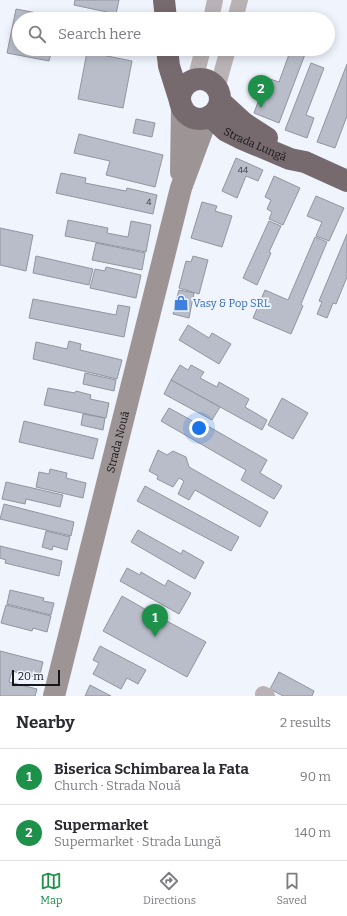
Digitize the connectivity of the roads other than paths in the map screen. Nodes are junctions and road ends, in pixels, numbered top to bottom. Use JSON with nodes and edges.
{"nodes":[{"id":1,"x":215,"y":0,"type":"edge"},
{"id":2,"x":240,"y":0,"type":"edge"},
{"id":3,"x":212,"y":12,"type":"edge"},
{"id":4,"x":237,"y":12,"type":"edge"},
{"id":5,"x":168,"y":56,"type":"edge"},
{"id":6,"x":181,"y":56,"type":"edge"},
{"id":7,"x":201,"y":56,"type":"edge"},
{"id":8,"x":226,"y":56,"type":"edge"},
{"id":9,"x":194,"y":80,"type":"junction"},
{"id":10,"x":181,"y":104,"type":"junction"},
{"id":11,"x":213,"y":106,"type":"junction"},
{"id":12,"x":347,"y":181,"type":"edge"},
{"id":13,"x":181,"y":188,"type":"junction"},
{"id":14,"x":54,"y":696,"type":"edge"}],
"edges":[{"from":1,"to":3,"type":"street"},
{"from":2,"to":4,"type":"street"},
{"from":5,"to":10,"type":"highway"},
{"from":6,"to":9,"type":"highway"},
{"from":7,"to":9,"type":"street"},
{"from":8,"to":11,"type":"street"},
{"from":9,"to":10,"type":"highway"},
{"from":9,"to":11,"type":"highway"},
{"from":10,"to":11,"type":"highway"},
{"from":10,"to":13,"type":"main road","name":"Strada Nouă"},
{"from":11,"to":12,"type":"highway","name":"Strada Lungă"},
{"from":11,"to":13,"type":"main road","name":"Strada Nouă"},
{"from":13,"to":14,"type":"main road","name":"Strada Nouă"}]}
